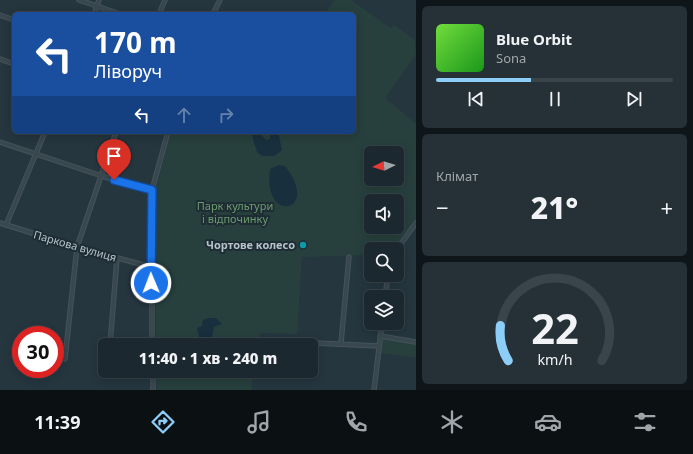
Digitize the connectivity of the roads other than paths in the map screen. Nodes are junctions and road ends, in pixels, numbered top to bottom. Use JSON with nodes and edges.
{"nodes":[{"id":1,"x":79,"y":0,"type":"edge"},
{"id":2,"x":99,"y":0,"type":"edge"},
{"id":3,"x":165,"y":0,"type":"edge"},
{"id":4,"x":220,"y":0,"type":"edge"},
{"id":5,"x":97,"y":6,"type":"junction"},
{"id":6,"x":95,"y":12,"type":"edge"},
{"id":7,"x":114,"y":12,"type":"edge"},
{"id":8,"x":160,"y":12,"type":"edge"},
{"id":9,"x":214,"y":12,"type":"edge"},
{"id":10,"x":0,"y":15,"type":"edge"},
{"id":11,"x":12,"y":19,"type":"edge"},
{"id":12,"x":0,"y":59,"type":"edge"},
{"id":13,"x":12,"y":63,"type":"edge"},
{"id":14,"x":44,"y":134,"type":"edge"},
{"id":15,"x":115,"y":134,"type":"edge"},
{"id":16,"x":167,"y":134,"type":"edge"},
{"id":17,"x":0,"y":142,"type":"edge"},
{"id":18,"x":36,"y":153,"type":"junction"},
{"id":19,"x":102,"y":176,"type":"junction"},
{"id":20,"x":152,"y":190,"type":"junction"},
{"id":21,"x":0,"y":223,"type":"edge"},
{"id":22,"x":416,"y":223,"type":"edge"},
{"id":23,"x":6,"y":225,"type":"junction"},
{"id":24,"x":402,"y":242,"type":"edge"},
{"id":25,"x":77,"y":247,"type":"junction"},
{"id":26,"x":349,"y":257,"type":"dead end"},
{"id":27,"x":116,"y":258,"type":"junction"},
{"id":28,"x":151,"y":267,"type":"junction"},
{"id":29,"x":381,"y":330,"type":"edge"},
{"id":30,"x":380,"y":336,"type":"junction"},
{"id":31,"x":110,"y":338,"type":"edge"},
{"id":32,"x":152,"y":338,"type":"edge"},
{"id":33,"x":416,"y":342,"type":"edge"},
{"id":34,"x":318,"y":343,"type":"edge"},
{"id":35,"x":341,"y":343,"type":"junction"},
{"id":36,"x":378,"y":346,"type":"junction"},
{"id":37,"x":65,"y":359,"type":"dead end"},
{"id":38,"x":153,"y":378,"type":"edge"},
{"id":39,"x":153,"y":390,"type":"edge"},
{"id":40,"x":374,"y":390,"type":"edge"}],
"edges":[{"from":1,"to":5,"type":"street"},
{"from":2,"to":5,"type":"street"},
{"from":3,"to":8,"type":"street"},
{"from":4,"to":9,"type":"street"},
{"from":5,"to":6,"type":"street"},
{"from":5,"to":7,"type":"street"},
{"from":10,"to":11,"type":"street"},
{"from":12,"to":13,"type":"street"},
{"from":14,"to":18,"type":"street"},
{"from":15,"to":19,"type":"street"},
{"from":16,"to":20,"type":"street"},
{"from":17,"to":18,"type":"street"},
{"from":18,"to":19,"type":"street"},
{"from":18,"to":23,"type":"street"},
{"from":19,"to":20,"type":"street"},
{"from":19,"to":25,"type":"street"},
{"from":20,"to":28,"type":"street"},
{"from":21,"to":23,"type":"street","name":"Паркова вулиця"},
{"from":22,"to":24,"type":"street"},
{"from":23,"to":25,"type":"street","name":"Паркова вулиця"},
{"from":25,"to":27,"type":"street","name":"Паркова вулиця"},
{"from":25,"to":37,"type":"street"},
{"from":26,"to":35,"type":"street"},
{"from":27,"to":28,"type":"street","name":"Паркова вулиця"},
{"from":27,"to":31,"type":"street"},
{"from":28,"to":32,"type":"street"},
{"from":29,"to":30,"type":"street"},
{"from":30,"to":33,"type":"street"},
{"from":30,"to":36,"type":"street"},
{"from":34,"to":35,"type":"street"},
{"from":35,"to":36,"type":"street"},
{"from":36,"to":40,"type":"street"},
{"from":38,"to":39,"type":"street"}]}
